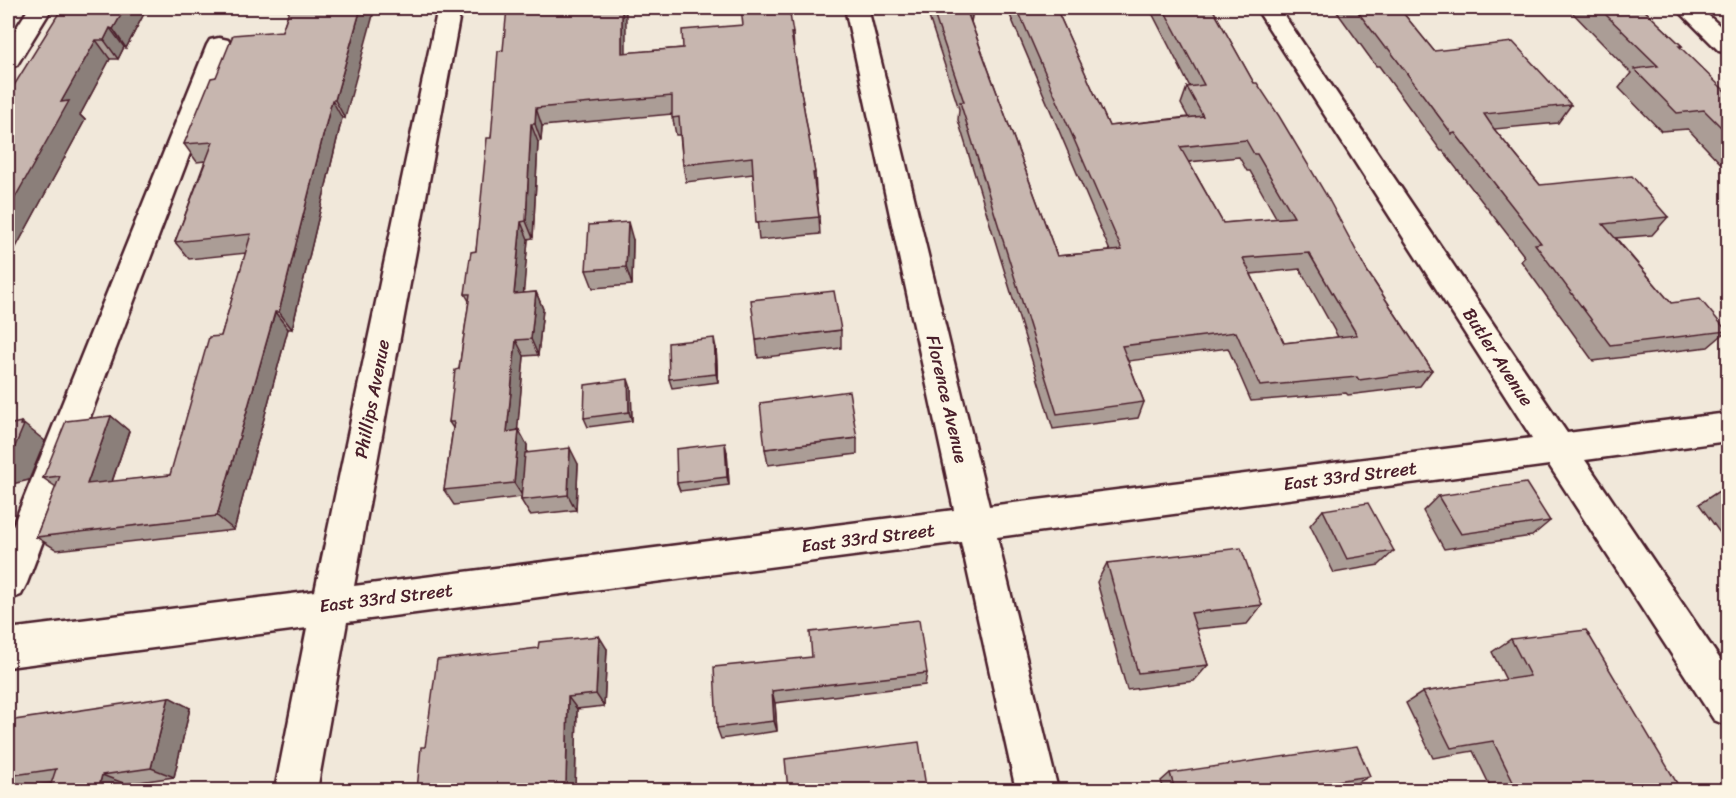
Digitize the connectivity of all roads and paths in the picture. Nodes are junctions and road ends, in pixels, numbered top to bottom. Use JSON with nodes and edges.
{"nodes":[{"id":1,"x":40,"y":8,"type":"edge"},
{"id":2,"x":449,"y":8,"type":"edge"},
{"id":3,"x":856,"y":8,"type":"edge"},
{"id":4,"x":1268,"y":8,"type":"edge"},
{"id":5,"x":1687,"y":8,"type":"edge"},
{"id":6,"x":219,"y":45,"type":"dead end"},
{"id":7,"x":1728,"y":46,"type":"edge"},
{"id":8,"x":8,"y":60,"type":"edge"},
{"id":9,"x":1728,"y":427,"type":"edge"},
{"id":10,"x":1559,"y":449,"type":"junction"},
{"id":11,"x":976,"y":524,"type":"junction"},
{"id":12,"x":8,"y":583,"type":"edge"},
{"id":13,"x":331,"y":605,"type":"junction"},
{"id":14,"x":8,"y":648,"type":"edge"},
{"id":15,"x":1728,"y":706,"type":"edge"},
{"id":16,"x":296,"y":790,"type":"edge"},
{"id":17,"x":1037,"y":790,"type":"edge"}],
"edges":[{"from":1,"to":8,"type":"street"},
{"from":2,"to":13,"type":"street","name":"Phillips Avenue"},
{"from":3,"to":11,"type":"street","name":"Florence Avenue"},
{"from":4,"to":10,"type":"street","name":"Butler Avenue"},
{"from":5,"to":7,"type":"street"},
{"from":6,"to":12,"type":"street"},
{"from":9,"to":10,"type":"street","name":"East 33rd Street"},
{"from":10,"to":11,"type":"street","name":"East 33rd Street"},
{"from":10,"to":15,"type":"street","name":"Butler Avenue"},
{"from":11,"to":13,"type":"street","name":"East 33rd Street"},
{"from":11,"to":17,"type":"street","name":"Florence Avenue"},
{"from":13,"to":14,"type":"street","name":"East 33rd Street"},
{"from":13,"to":16,"type":"street","name":"Phillips Avenue"}]}
